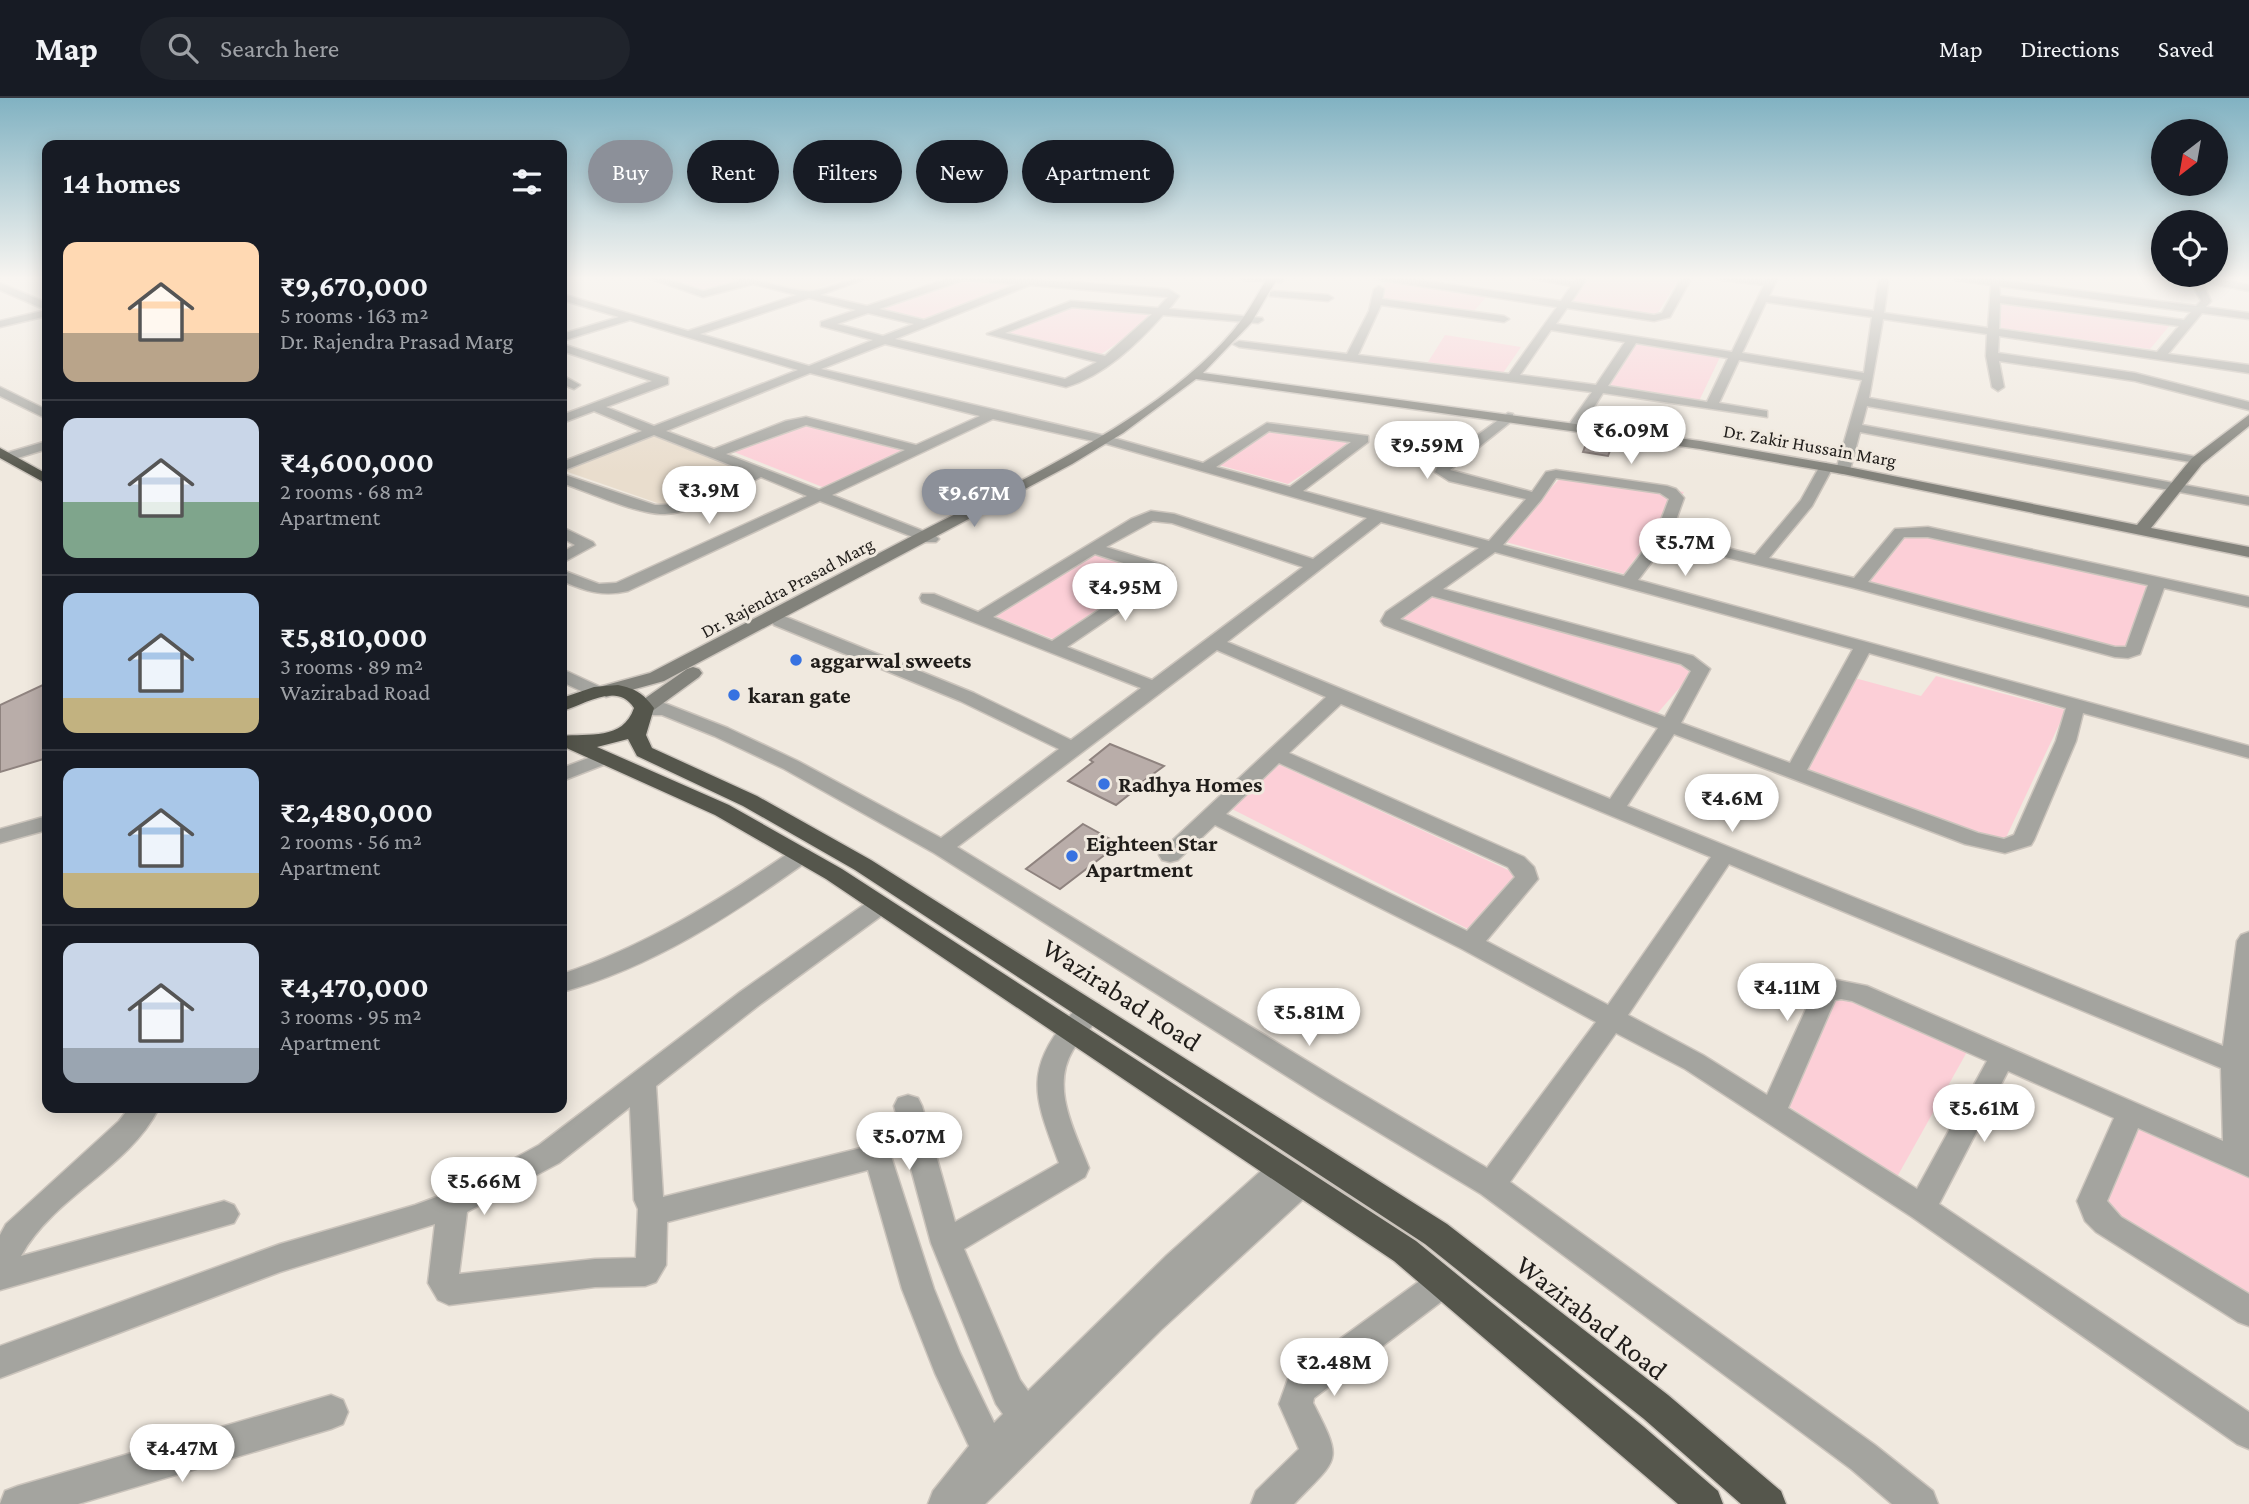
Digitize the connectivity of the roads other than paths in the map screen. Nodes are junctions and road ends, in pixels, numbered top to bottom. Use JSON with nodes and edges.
{"nodes":[{"id":1,"x":718,"y":343,"type":"edge"},
{"id":2,"x":880,"y":343,"type":"edge"},
{"id":3,"x":891,"y":343,"type":"edge"},
{"id":4,"x":1030,"y":343,"type":"edge"},
{"id":5,"x":1125,"y":343,"type":"edge"},
{"id":6,"x":1231,"y":343,"type":"edge"},
{"id":7,"x":1358,"y":343,"type":"edge"},
{"id":8,"x":1536,"y":343,"type":"edge"},
{"id":9,"x":1631,"y":343,"type":"edge"},
{"id":10,"x":1655,"y":343,"type":"edge"},
{"id":11,"x":1743,"y":343,"type":"edge"},
{"id":12,"x":1874,"y":343,"type":"edge"},
{"id":13,"x":1993,"y":343,"type":"edge"},
{"id":14,"x":2078,"y":343,"type":"edge"},
{"id":15,"x":2171,"y":343,"type":"edge"},
{"id":16,"x":1239,"y":344,"type":"joint"},
{"id":17,"x":567,"y":351,"type":"edge"},
{"id":18,"x":2161,"y":354,"type":"junction"},
{"id":19,"x":1737,"y":356,"type":"junction"},
{"id":20,"x":1992,"y":356,"type":"junction"},
{"id":21,"x":1351,"y":358,"type":"junction"},
{"id":22,"x":1105,"y":360,"type":"junction"},
{"id":23,"x":2249,"y":369,"type":"edge"},
{"id":24,"x":811,"y":370,"type":"junction"},
{"id":25,"x":1199,"y":376,"type":"junction"},
{"id":26,"x":1513,"y":377,"type":"junction"},
{"id":27,"x":1869,"y":377,"type":"junction"},
{"id":28,"x":1998,"y":387,"type":"dead end"},
{"id":29,"x":1601,"y":389,"type":"junction"},
{"id":30,"x":0,"y":391,"type":"edge"},
{"id":31,"x":1862,"y":401,"type":"junction"},
{"id":32,"x":1712,"y":405,"type":"junction"},
{"id":33,"x":2249,"y":406,"type":"edge"},
{"id":34,"x":594,"y":407,"type":"junction"},
{"id":35,"x":42,"y":412,"type":"edge"},
{"id":36,"x":1762,"y":414,"type":"dead end"},
{"id":37,"x":992,"y":415,"type":"junction"},
{"id":38,"x":567,"y":417,"type":"edge"},
{"id":39,"x":1508,"y":417,"type":"junction"},
{"id":40,"x":2247,"y":423,"type":"edge"},
{"id":41,"x":1575,"y":426,"type":"junction"},
{"id":42,"x":1854,"y":427,"type":"junction"},
{"id":43,"x":655,"y":431,"type":"junction"},
{"id":44,"x":0,"y":436,"type":"edge"},
{"id":45,"x":1106,"y":440,"type":"junction"},
{"id":46,"x":42,"y":446,"type":"edge"},
{"id":47,"x":919,"y":450,"type":"junction"},
{"id":48,"x":26,"y":451,"type":"junction"},
{"id":49,"x":714,"y":454,"type":"junction"},
{"id":50,"x":4,"y":455,"type":"edge"},
{"id":51,"x":42,"y":460,"type":"edge"},
{"id":52,"x":2197,"y":461,"type":"junction"},
{"id":53,"x":567,"y":465,"type":"edge"},
{"id":54,"x":1826,"y":467,"type":"junction"},
{"id":55,"x":1205,"y":468,"type":"junction"},
{"id":56,"x":1843,"y":470,"type":"junction"},
{"id":57,"x":760,"y":472,"type":"junction"},
{"id":58,"x":42,"y":477,"type":"edge"},
{"id":59,"x":567,"y":480,"type":"edge"},
{"id":60,"x":2174,"y":487,"type":"junction"},
{"id":61,"x":1293,"y":492,"type":"junction"},
{"id":62,"x":819,"y":495,"type":"junction"},
{"id":63,"x":1536,"y":497,"type":"junction"},
{"id":64,"x":2249,"y":501,"type":"edge"},
{"id":65,"x":1378,"y":517,"type":"junction"},
{"id":66,"x":2142,"y":528,"type":"junction"},
{"id":67,"x":567,"y":534,"type":"edge"},
{"id":68,"x":1662,"y":537,"type":"junction"},
{"id":69,"x":927,"y":538,"type":"junction"},
{"id":70,"x":1493,"y":547,"type":"junction"},
{"id":71,"x":1095,"y":549,"type":"junction"},
{"id":72,"x":2249,"y":552,"type":"edge"},
{"id":73,"x":567,"y":556,"type":"edge"},
{"id":74,"x":1759,"y":560,"type":"junction"},
{"id":75,"x":1314,"y":565,"type":"junction"},
{"id":76,"x":567,"y":577,"type":"edge"},
{"id":77,"x":2158,"y":581,"type":"junction"},
{"id":78,"x":1628,"y":582,"type":"junction"},
{"id":79,"x":1858,"y":584,"type":"junction"},
{"id":80,"x":1429,"y":590,"type":"junction"},
{"id":81,"x":928,"y":598,"type":"dead end"},
{"id":82,"x":2249,"y":602,"type":"edge"},
{"id":83,"x":980,"y":618,"type":"junction"},
{"id":84,"x":780,"y":621,"type":"junction"},
{"id":85,"x":1215,"y":643,"type":"junction"},
{"id":86,"x":1055,"y":647,"type":"junction"},
{"id":87,"x":1863,"y":647,"type":"junction"},
{"id":88,"x":567,"y":678,"type":"edge"},
{"id":89,"x":1154,"y":687,"type":"junction"},
{"id":90,"x":596,"y":693,"type":"junction"},
{"id":91,"x":567,"y":694,"type":"edge"},
{"id":92,"x":1338,"y":696,"type":"junction"},
{"id":93,"x":567,"y":703,"type":"edge"},
{"id":94,"x":2076,"y":705,"type":"junction"},
{"id":95,"x":642,"y":713,"type":"junction"},
{"id":96,"x":1669,"y":727,"type":"junction"},
{"id":97,"x":567,"y":741,"type":"edge"},
{"id":98,"x":567,"y":742,"type":"edge"},
{"id":99,"x":1074,"y":749,"type":"junction"},
{"id":100,"x":2249,"y":752,"type":"edge"},
{"id":101,"x":1277,"y":755,"type":"junction"},
{"id":102,"x":604,"y":758,"type":"junction"},
{"id":103,"x":567,"y":773,"type":"edge"},
{"id":104,"x":1795,"y":773,"type":"junction"},
{"id":105,"x":1614,"y":809,"type":"junction"},
{"id":106,"x":1213,"y":815,"type":"junction"},
{"id":107,"x":42,"y":824,"type":"edge"},
{"id":108,"x":0,"y":836,"type":"edge"},
{"id":109,"x":942,"y":848,"type":"junction"},
{"id":110,"x":1726,"y":854,"type":"junction"},
{"id":111,"x":801,"y":855,"type":"junction"},
{"id":112,"x":1170,"y":855,"type":"dead end"},
{"id":113,"x":880,"y":905,"type":"junction"},
{"id":114,"x":2249,"y":941,"type":"edge"},
{"id":115,"x":1470,"y":943,"type":"junction"},
{"id":116,"x":567,"y":981,"type":"edge"},
{"id":117,"x":1613,"y":1018,"type":"junction"},
{"id":118,"x":1081,"y":1021,"type":"junction"},
{"id":119,"x":2001,"y":1057,"type":"junction"},
{"id":120,"x":2241,"y":1065,"type":"edge"},
{"id":121,"x":642,"y":1083,"type":"junction"},
{"id":122,"x":908,"y":1106,"type":"dead end"},
{"id":123,"x":1773,"y":1112,"type":"junction"},
{"id":124,"x":141,"y":1113,"type":"edge"},
{"id":125,"x":2130,"y":1114,"type":"junction"},
{"id":126,"x":2243,"y":1163,"type":"edge"},
{"id":127,"x":1291,"y":1178,"type":"junction"},
{"id":128,"x":1491,"y":1185,"type":"junction"},
{"id":129,"x":453,"y":1203,"type":"junction"},
{"id":130,"x":1922,"y":1208,"type":"junction"},
{"id":131,"x":653,"y":1209,"type":"junction"},
{"id":132,"x":224,"y":1214,"type":"dead end"},
{"id":133,"x":946,"y":1243,"type":"junction"},
{"id":134,"x":0,"y":1264,"type":"edge"},
{"id":135,"x":0,"y":1276,"type":"edge"},
{"id":136,"x":1443,"y":1282,"type":"junction"},
{"id":137,"x":2249,"y":1311,"type":"edge"},
{"id":138,"x":0,"y":1362,"type":"edge"},
{"id":139,"x":331,"y":1412,"type":"dead end"},
{"id":140,"x":1025,"y":1416,"type":"junction"},
{"id":141,"x":2249,"y":1432,"type":"edge"},
{"id":142,"x":989,"y":1450,"type":"junction"},
{"id":143,"x":18,"y":1504,"type":"edge"},
{"id":144,"x":946,"y":1504,"type":"edge"},
{"id":145,"x":957,"y":1504,"type":"edge"},
{"id":146,"x":1269,"y":1504,"type":"edge"},
{"id":147,"x":1704,"y":1504,"type":"edge"},
{"id":148,"x":1768,"y":1504,"type":"edge"},
{"id":149,"x":1920,"y":1504,"type":"edge"}],
"edges":[{"from":1,"to":24,"type":"street"},
{"from":2,"to":24,"type":"street"},
{"from":3,"to":22,"type":"street"},
{"from":4,"to":22,"type":"street"},
{"from":5,"to":22,"type":"street"},
{"from":6,"to":25,"type":"main road","name":"Dr. Rajendra Prasad Marg"},
{"from":7,"to":21,"type":"street"},
{"from":8,"to":26,"type":"street"},
{"from":9,"to":29,"type":"street"},
{"from":10,"to":19,"type":"street"},
{"from":11,"to":19,"type":"street"},
{"from":12,"to":27,"type":"street"},
{"from":13,"to":20,"type":"street"},
{"from":14,"to":18,"type":"street"},
{"from":15,"to":18,"type":"street"},
{"from":16,"to":21,"type":"street"},
{"from":16,"to":25,"type":"main road","name":"Dr. Rajendra Prasad Marg"},
{"from":17,"to":34,"type":"street"},
{"from":18,"to":23,"type":"street"},
{"from":19,"to":27,"type":"street"},
{"from":19,"to":32,"type":"street"},
{"from":20,"to":28,"type":"street"},
{"from":20,"to":33,"type":"street"},
{"from":21,"to":26,"type":"street"},
{"from":24,"to":37,"type":"street"},
{"from":24,"to":43,"type":"street"},
{"from":25,"to":39,"type":"main road","name":"Dr. Zakir Hussain Marg"},
{"from":25,"to":45,"type":"main road","name":"Dr. Rajendra Prasad Marg"},
{"from":26,"to":29,"type":"street"},
{"from":27,"to":31,"type":"street"},
{"from":29,"to":32,"type":"street"},
{"from":29,"to":41,"type":"street"},
{"from":30,"to":35,"type":"street"},
{"from":31,"to":42,"type":"street"},
{"from":31,"to":52,"type":"street"},
{"from":32,"to":36,"type":"street"},
{"from":34,"to":38,"type":"street"},
{"from":34,"to":43,"type":"street"},
{"from":37,"to":45,"type":"street"},
{"from":37,"to":47,"type":"street"},
{"from":39,"to":41,"type":"main road","name":"Dr. Zakir Hussain Marg"},
{"from":39,"to":63,"type":"street"},
{"from":40,"to":52,"type":"main road"},
{"from":41,"to":54,"type":"main road","name":"Dr. Zakir Hussain Marg"},
{"from":42,"to":56,"type":"street"},
{"from":42,"to":60,"type":"street"},
{"from":43,"to":49,"type":"street"},
{"from":43,"to":53,"type":"street"},
{"from":44,"to":48,"type":"highway"},
{"from":45,"to":55,"type":"street"},
{"from":45,"to":69,"type":"main road","name":"Dr. Rajendra Prasad Marg"},
{"from":46,"to":48,"type":"street"},
{"from":47,"to":49,"type":"street"},
{"from":47,"to":62,"type":"street"},
{"from":48,"to":50,"type":"street"},
{"from":48,"to":51,"type":"highway"},
{"from":49,"to":57,"type":"street"},
{"from":50,"to":58,"type":"highway"},
{"from":52,"to":60,"type":"main road"},
{"from":54,"to":56,"type":"main road","name":"Dr. Zakir Hussain Marg"},
{"from":54,"to":74,"type":"street"},
{"from":55,"to":61,"type":"street"},
{"from":55,"to":61,"type":"street"},
{"from":56,"to":66,"type":"main road","name":"Dr. Zakir Hussain Marg"},
{"from":57,"to":59,"type":"street"},
{"from":57,"to":62,"type":"street"},
{"from":60,"to":64,"type":"street"},
{"from":60,"to":66,"type":"main road"},
{"from":61,"to":65,"type":"street"},
{"from":62,"to":69,"type":"street"},
{"from":62,"to":76,"type":"street"},
{"from":63,"to":68,"type":"street"},
{"from":63,"to":70,"type":"street"},
{"from":65,"to":70,"type":"street"},
{"from":65,"to":75,"type":"street"},
{"from":66,"to":72,"type":"main road","name":"Dr. Zakir Hussain Marg"},
{"from":67,"to":73,"type":"street"},
{"from":68,"to":74,"type":"street"},
{"from":68,"to":78,"type":"street"},
{"from":69,"to":84,"type":"main road","name":"Dr. Rajendra Prasad Marg"},
{"from":69,"to":90,"type":"main road","name":"Dr. Rajendra Prasad Marg"},
{"from":70,"to":78,"type":"street"},
{"from":70,"to":80,"type":"street"},
{"from":71,"to":75,"type":"street"},
{"from":71,"to":83,"type":"street"},
{"from":71,"to":86,"type":"street"},
{"from":74,"to":79,"type":"street"},
{"from":75,"to":85,"type":"street"},
{"from":77,"to":79,"type":"street"},
{"from":77,"to":79,"type":"street"},
{"from":77,"to":82,"type":"street"},
{"from":78,"to":87,"type":"street"},
{"from":80,"to":96,"type":"street"},
{"from":80,"to":96,"type":"street"},
{"from":81,"to":83,"type":"street"},
{"from":83,"to":86,"type":"street"},
{"from":84,"to":95,"type":"main road","name":"Dr. Rajendra Prasad Marg"},
{"from":84,"to":99,"type":"street"},
{"from":85,"to":89,"type":"street"},
{"from":85,"to":92,"type":"street"},
{"from":86,"to":89,"type":"street"},
{"from":87,"to":94,"type":"street"},
{"from":87,"to":104,"type":"street"},
{"from":88,"to":90,"type":"street"},
{"from":89,"to":99,"type":"street"},
{"from":90,"to":91,"type":"highway"},
{"from":90,"to":93,"type":"highway"},
{"from":90,"to":95,"type":"highway"},
{"from":92,"to":101,"type":"street"},
{"from":92,"to":105,"type":"street"},
{"from":94,"to":100,"type":"street"},
{"from":94,"to":104,"type":"street"},
{"from":95,"to":97,"type":"highway"},
{"from":95,"to":109,"type":"street"},
{"from":95,"to":118,"type":"highway","name":"Wazirabad Road"},
{"from":96,"to":104,"type":"street"},
{"from":96,"to":105,"type":"street"},
{"from":98,"to":102,"type":"highway","name":"Wazirabad Road"},
{"from":99,"to":109,"type":"street"},
{"from":101,"to":106,"type":"street"},
{"from":101,"to":115,"type":"street"},
{"from":102,"to":103,"type":"street"},
{"from":102,"to":111,"type":"highway","name":"Wazirabad Road"},
{"from":105,"to":110,"type":"street"},
{"from":106,"to":112,"type":"street"},
{"from":106,"to":115,"type":"street"},
{"from":107,"to":108,"type":"street"},
{"from":109,"to":128,"type":"street"},
{"from":110,"to":117,"type":"street"},
{"from":110,"to":120,"type":"street"},
{"from":111,"to":113,"type":"highway","name":"Wazirabad Road"},
{"from":111,"to":116,"type":"street"},
{"from":113,"to":118,"type":"highway","name":"Wazirabad Road"},
{"from":113,"to":121,"type":"street"},
{"from":114,"to":120,"type":"street"},
{"from":115,"to":117,"type":"street"},
{"from":117,"to":123,"type":"street"},
{"from":117,"to":128,"type":"street"},
{"from":118,"to":127,"type":"highway","name":"Wazirabad Road"},
{"from":118,"to":133,"type":"street"},
{"from":118,"to":148,"type":"highway","name":"Wazirabad Road"},
{"from":119,"to":123,"type":"street"},
{"from":119,"to":125,"type":"street"},
{"from":119,"to":130,"type":"street"},
{"from":120,"to":126,"type":"street"},
{"from":121,"to":129,"type":"street"},
{"from":121,"to":131,"type":"street"},
{"from":122,"to":133,"type":"street"},
{"from":123,"to":130,"type":"street"},
{"from":124,"to":134,"type":"street"},
{"from":125,"to":126,"type":"street"},
{"from":125,"to":137,"type":"street"},
{"from":127,"to":136,"type":"highway","name":"Wazirabad Road"},
{"from":127,"to":140,"type":"street"},
{"from":127,"to":145,"type":"street"},
{"from":128,"to":149,"type":"street"},
{"from":129,"to":131,"type":"street"},
{"from":129,"to":138,"type":"street"},
{"from":130,"to":141,"type":"street"},
{"from":131,"to":142,"type":"street"},
{"from":132,"to":135,"type":"street"},
{"from":133,"to":140,"type":"street"},
{"from":136,"to":146,"type":"street"},
{"from":136,"to":147,"type":"highway","name":"Wazirabad Road"},
{"from":139,"to":143,"type":"street"},
{"from":140,"to":142,"type":"street"},
{"from":142,"to":144,"type":"street"}]}
